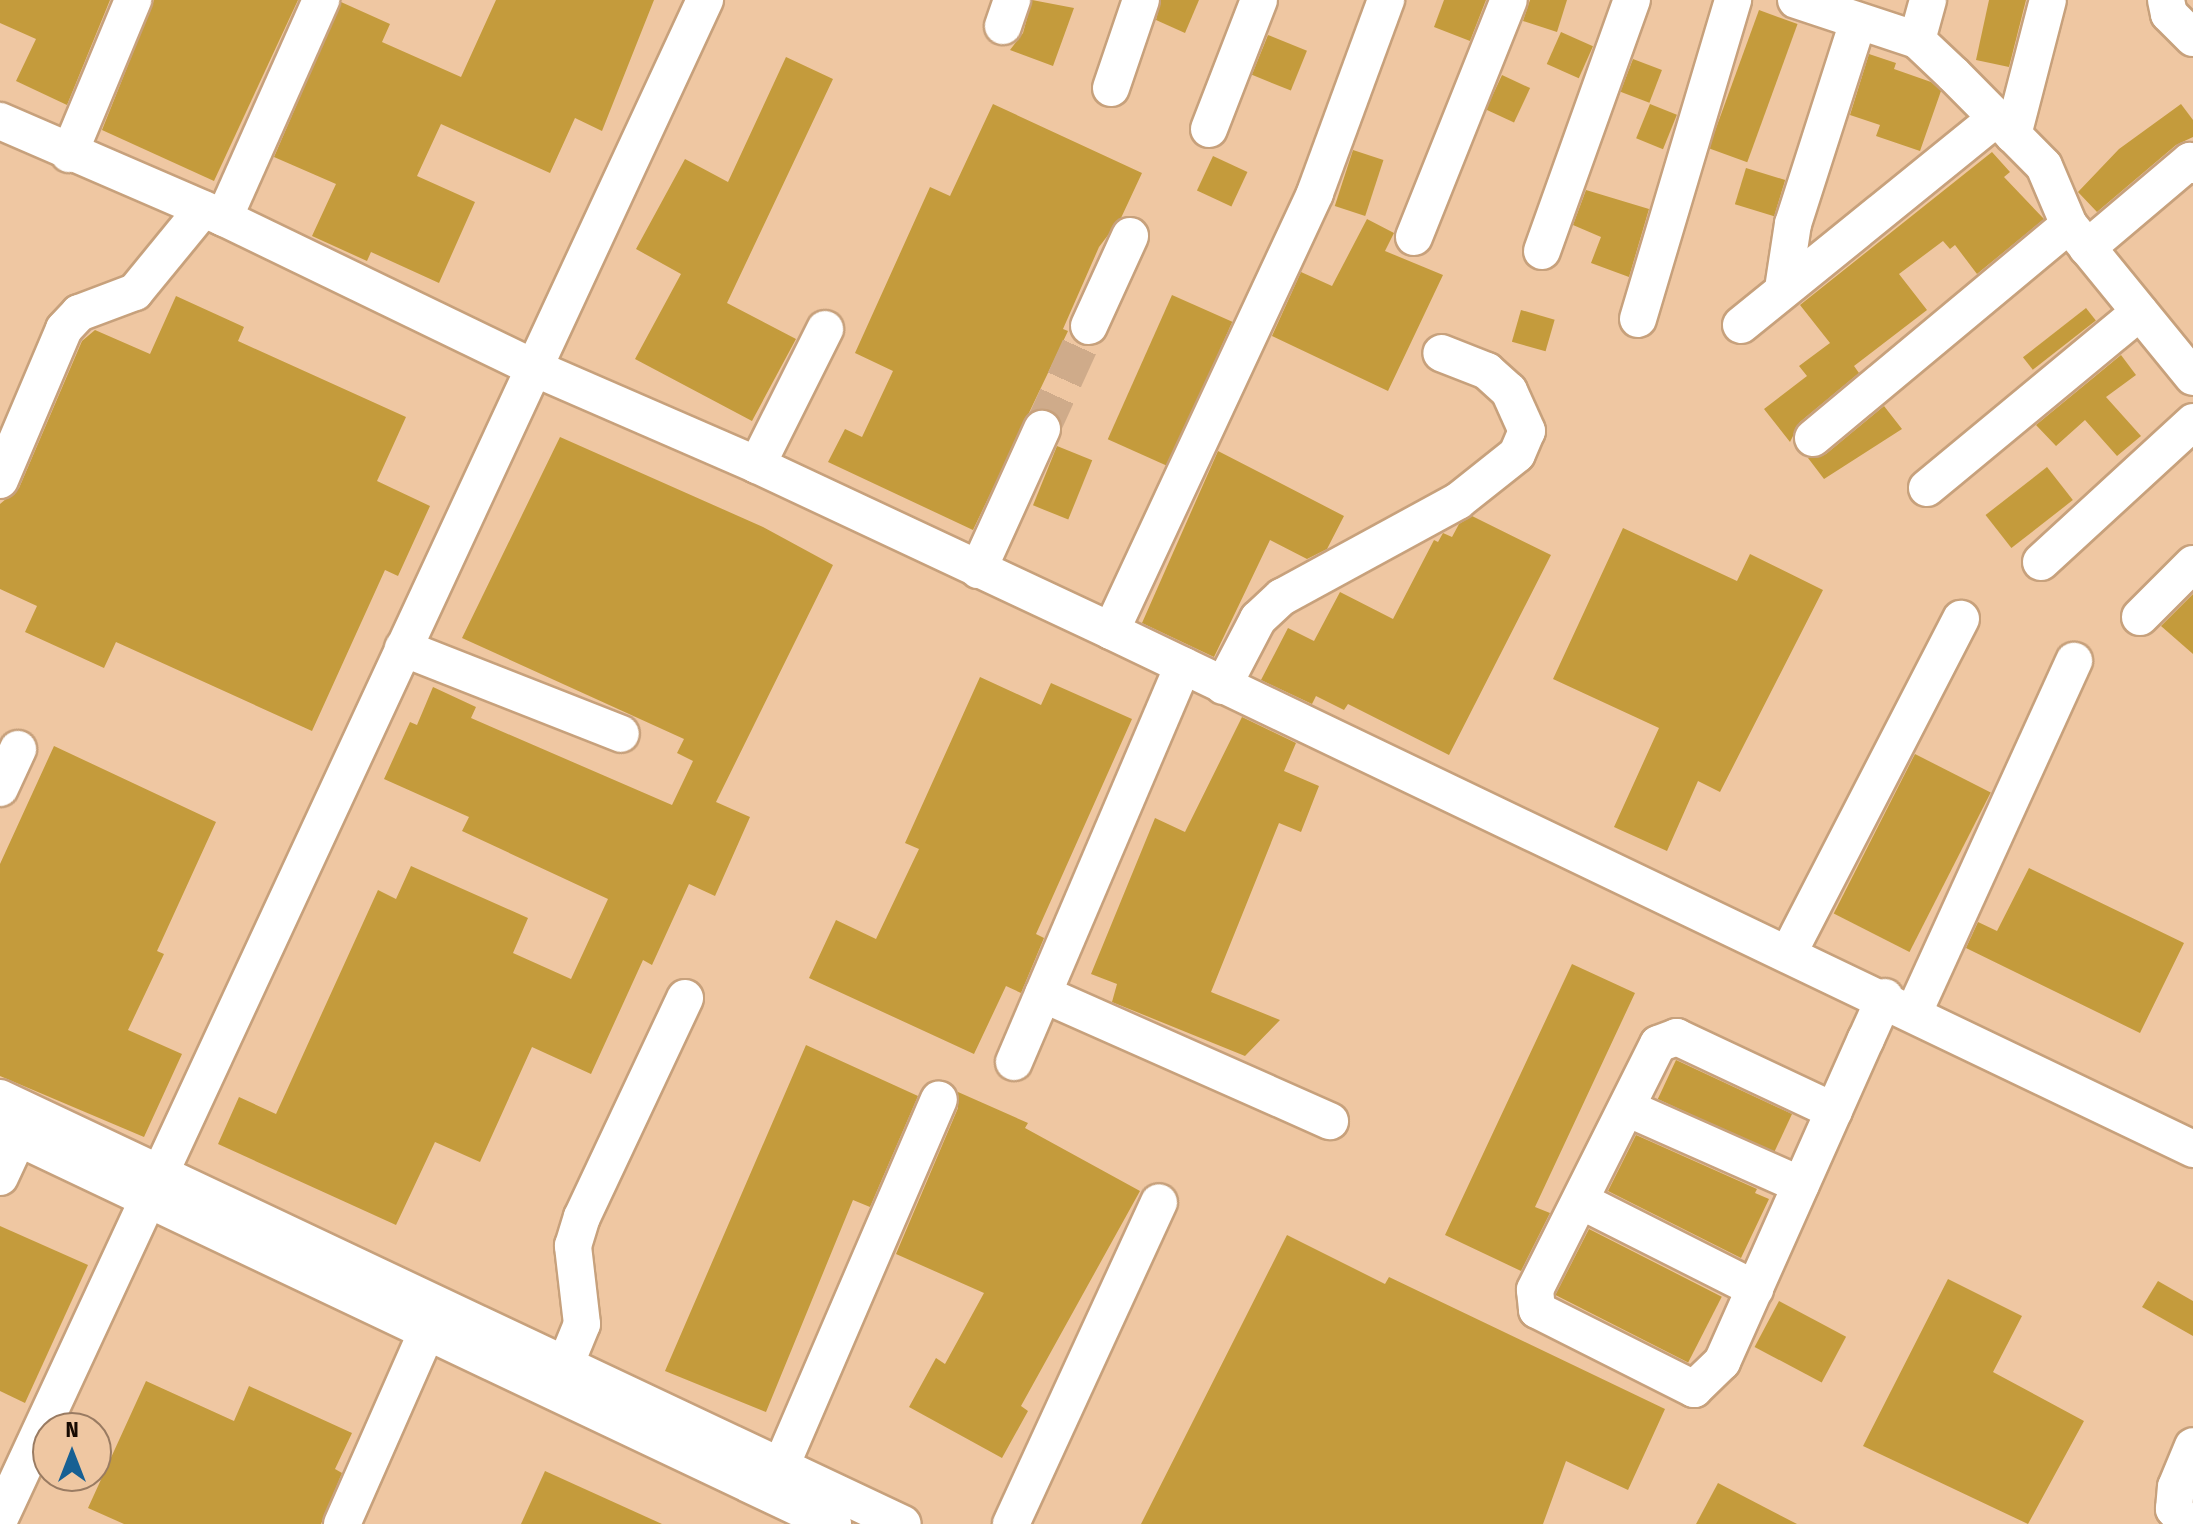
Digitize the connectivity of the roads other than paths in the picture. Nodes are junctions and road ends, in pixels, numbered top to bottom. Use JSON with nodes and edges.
{"nodes":[{"id":1,"x":133,"y":0,"type":"edge"},
{"id":2,"x":321,"y":0,"type":"edge"},
{"id":3,"x":705,"y":0,"type":"edge"},
{"id":4,"x":1141,"y":0,"type":"edge"},
{"id":5,"x":1259,"y":0,"type":"edge"},
{"id":6,"x":1386,"y":0,"type":"edge"},
{"id":7,"x":1509,"y":0,"type":"edge"},
{"id":8,"x":1632,"y":0,"type":"edge"},
{"id":9,"x":1733,"y":0,"type":"edge"},
{"id":10,"x":1928,"y":0,"type":"edge"},
{"id":11,"x":2048,"y":0,"type":"edge"},
{"id":12,"x":2166,"y":0,"type":"edge"},
{"id":13,"x":1806,"y":2,"type":"edge"},
{"id":14,"x":1858,"y":21,"type":"junction"},
{"id":15,"x":2193,"y":38,"type":"edge"},
{"id":16,"x":1917,"y":40,"type":"junction"},
{"id":17,"x":1111,"y":88,"type":"dead end"},
{"id":18,"x":0,"y":121,"type":"edge"},
{"id":19,"x":2004,"y":128,"type":"junction"},
{"id":20,"x":1209,"y":129,"type":"dead end"},
{"id":21,"x":69,"y":154,"type":"junction"},
{"id":22,"x":2193,"y":165,"type":"edge"},
{"id":23,"x":214,"y":213,"type":"junction"},
{"id":24,"x":1130,"y":236,"type":"dead end"},
{"id":25,"x":2078,"y":236,"type":"junction"},
{"id":26,"x":1414,"y":237,"type":"dead end"},
{"id":27,"x":1542,"y":251,"type":"dead end"},
{"id":28,"x":1783,"y":289,"type":"junction"},
{"id":29,"x":2140,"y":312,"type":"junction"},
{"id":30,"x":1638,"y":319,"type":"dead end"},
{"id":31,"x":1741,"y":325,"type":"dead end"},
{"id":32,"x":1089,"y":326,"type":"tunnel mouth"},
{"id":33,"x":825,"y":329,"type":"dead end"},
{"id":34,"x":1441,"y":353,"type":"dead end"},
{"id":35,"x":534,"y":368,"type":"junction"},
{"id":36,"x":2193,"y":377,"type":"edge"},
{"id":37,"x":2193,"y":422,"type":"edge"},
{"id":38,"x":1042,"y":429,"type":"tunnel mouth"},
{"id":39,"x":1813,"y":438,"type":"dead end"},
{"id":40,"x":757,"y":465,"type":"junction"},
{"id":41,"x":0,"y":480,"type":"edge"},
{"id":42,"x":1927,"y":488,"type":"dead end"},
{"id":43,"x":2041,"y":562,"type":"dead end"},
{"id":44,"x":2193,"y":564,"type":"edge"},
{"id":45,"x":978,"y":570,"type":"junction"},
{"id":46,"x":2140,"y":617,"type":"dead end"},
{"id":47,"x":1961,"y":619,"type":"dead end"},
{"id":48,"x":1111,"y":631,"type":"junction"},
{"id":49,"x":403,"y":648,"type":"junction"},
{"id":50,"x":2074,"y":661,"type":"dead end"},
{"id":51,"x":1183,"y":666,"type":"junction"},
{"id":52,"x":1223,"y":686,"type":"junction"},
{"id":53,"x":621,"y":734,"type":"dead end"},
{"id":54,"x":18,"y":749,"type":"dead end"},
{"id":55,"x":0,"y":788,"type":"edge"},
{"id":56,"x":1789,"y":952,"type":"junction"},
{"id":57,"x":1043,"y":994,"type":"junction"},
{"id":58,"x":685,"y":998,"type":"dead end"},
{"id":59,"x":1900,"y":1004,"type":"junction"},
{"id":60,"x":1014,"y":1062,"type":"dead end"},
{"id":61,"x":0,"y":1098,"type":"edge"},
{"id":62,"x":939,"y":1100,"type":"dead end"},
{"id":63,"x":1627,"y":1108,"type":"junction"},
{"id":64,"x":1834,"y":1111,"type":"junction"},
{"id":65,"x":1330,"y":1121,"type":"dead end"},
{"id":66,"x":9,"y":1134,"type":"edge"},
{"id":67,"x":2193,"y":1149,"type":"edge"},
{"id":68,"x":0,"y":1177,"type":"edge"},
{"id":69,"x":152,"y":1184,"type":"junction"},
{"id":70,"x":1801,"y":1185,"type":"junction"},
{"id":71,"x":1159,"y":1202,"type":"dead end"},
{"id":72,"x":1583,"y":1202,"type":"junction"},
{"id":73,"x":1755,"y":1289,"type":"junction"},
{"id":74,"x":427,"y":1331,"type":"junction"},
{"id":75,"x":566,"y":1363,"type":"junction"},
{"id":76,"x":2193,"y":1446,"type":"edge"},
{"id":77,"x":781,"y":1466,"type":"junction"},
{"id":78,"x":0,"y":1518,"type":"edge"},
{"id":79,"x":342,"y":1524,"type":"edge"},
{"id":80,"x":833,"y":1524,"type":"edge"},
{"id":81,"x":903,"y":1524,"type":"edge"},
{"id":82,"x":1011,"y":1524,"type":"edge"},
{"id":83,"x":2187,"y":1524,"type":"edge"}],
"edges":[{"from":1,"to":21,"type":"street"},
{"from":2,"to":23,"type":"street"},
{"from":3,"to":35,"type":"street"},
{"from":4,"to":17,"type":"street"},
{"from":5,"to":20,"type":"street"},
{"from":6,"to":48,"type":"street"},
{"from":7,"to":26,"type":"street"},
{"from":8,"to":27,"type":"street"},
{"from":9,"to":30,"type":"street"},
{"from":10,"to":16,"type":"street"},
{"from":11,"to":19,"type":"street"},
{"from":12,"to":15,"type":"street"},
{"from":13,"to":14,"type":"street"},
{"from":14,"to":16,"type":"street"},
{"from":14,"to":28,"type":"street"},
{"from":16,"to":19,"type":"street"},
{"from":18,"to":21,"type":"street"},
{"from":19,"to":25,"type":"street"},
{"from":19,"to":28,"type":"street"},
{"from":21,"to":23,"type":"street"},
{"from":22,"to":25,"type":"street"},
{"from":23,"to":35,"type":"street"},
{"from":23,"to":41,"type":"street"},
{"from":24,"to":32,"type":"street"},
{"from":25,"to":29,"type":"street"},
{"from":25,"to":39,"type":"street"},
{"from":28,"to":31,"type":"street"},
{"from":29,"to":36,"type":"street"},
{"from":29,"to":42,"type":"street"},
{"from":33,"to":40,"type":"street"},
{"from":34,"to":52,"type":"street"},
{"from":35,"to":40,"type":"street"},
{"from":35,"to":49,"type":"street"},
{"from":37,"to":43,"type":"street"},
{"from":38,"to":45,"type":"street"},
{"from":40,"to":45,"type":"street"},
{"from":44,"to":46,"type":"street"},
{"from":45,"to":48,"type":"street"},
{"from":47,"to":56,"type":"street"},
{"from":48,"to":51,"type":"street"},
{"from":49,"to":53,"type":"street"},
{"from":49,"to":69,"type":"street"},
{"from":50,"to":59,"type":"street"},
{"from":51,"to":52,"type":"street"},
{"from":51,"to":57,"type":"street"},
{"from":52,"to":56,"type":"street"},
{"from":54,"to":55,"type":"street"},
{"from":56,"to":59,"type":"street"},
{"from":57,"to":60,"type":"street"},
{"from":57,"to":65,"type":"street"},
{"from":58,"to":75,"type":"street"},
{"from":59,"to":64,"type":"street"},
{"from":59,"to":67,"type":"street"},
{"from":61,"to":69,"type":"street"},
{"from":62,"to":77,"type":"street"},
{"from":63,"to":64,"type":"street"},
{"from":63,"to":70,"type":"street"},
{"from":63,"to":72,"type":"street"},
{"from":64,"to":70,"type":"street"},
{"from":66,"to":68,"type":"street"},
{"from":66,"to":69,"type":"street"},
{"from":69,"to":74,"type":"street"},
{"from":69,"to":75,"type":"street"},
{"from":69,"to":78,"type":"street"},
{"from":70,"to":73,"type":"street"},
{"from":71,"to":82,"type":"street"},
{"from":72,"to":73,"type":"street"},
{"from":72,"to":73,"type":"street"},
{"from":74,"to":79,"type":"street"},
{"from":74,"to":80,"type":"street"},
{"from":75,"to":77,"type":"street"},
{"from":76,"to":83,"type":"street"},
{"from":77,"to":81,"type":"street"}]}
